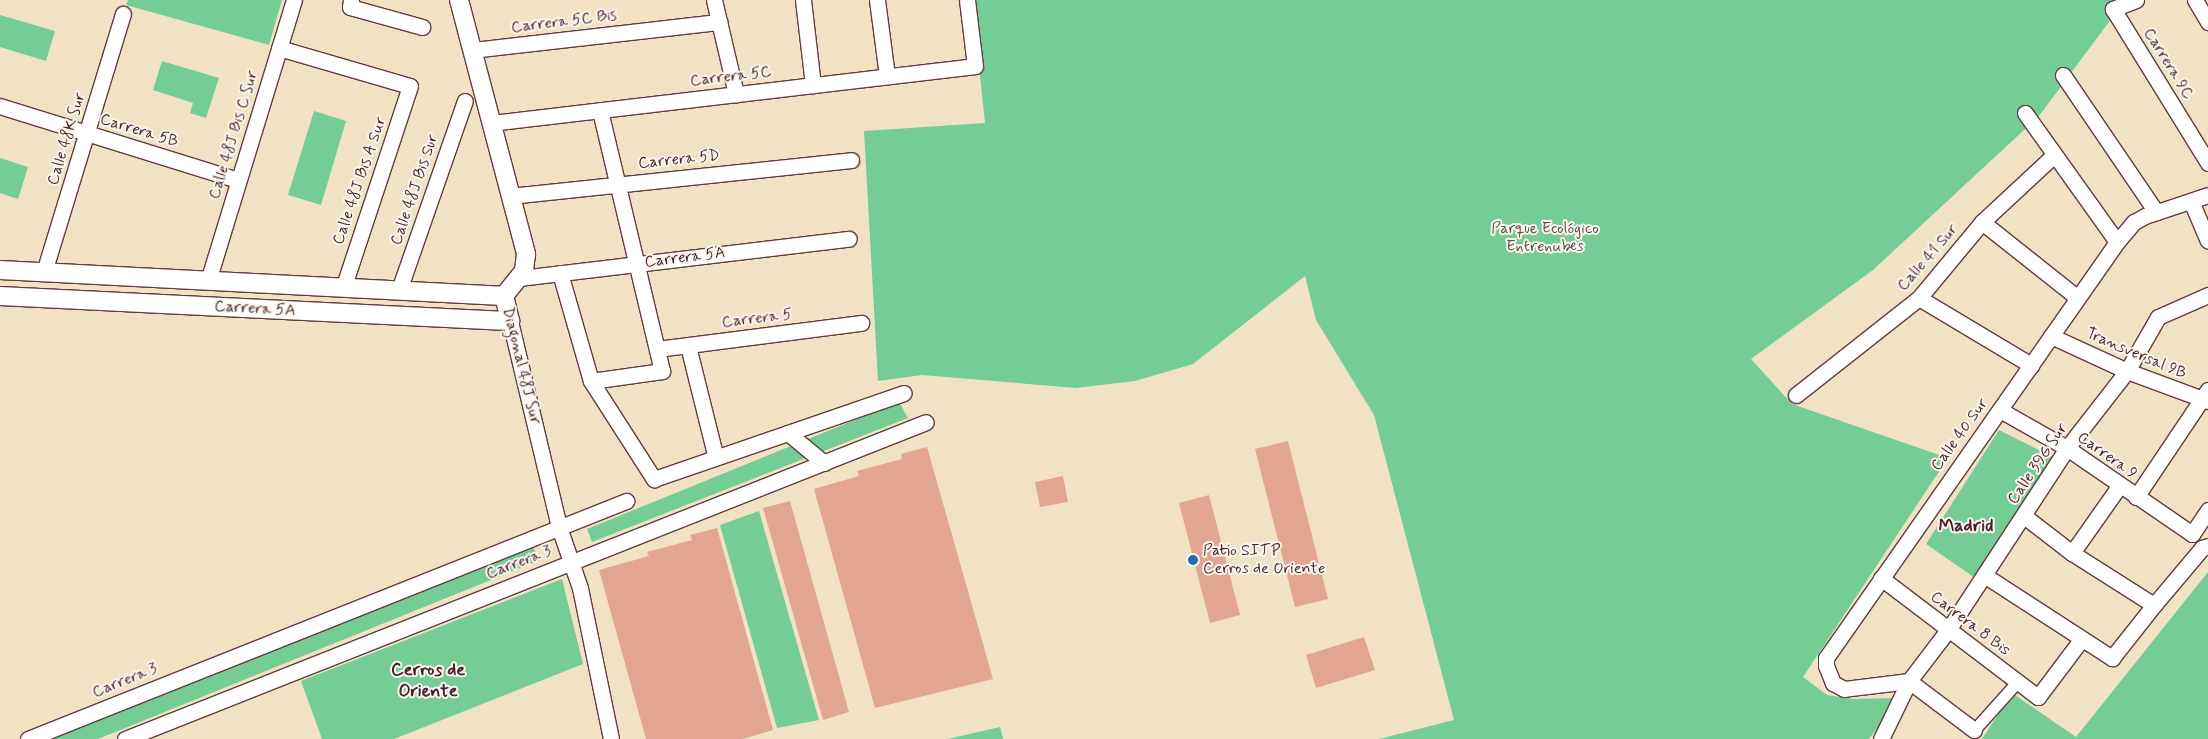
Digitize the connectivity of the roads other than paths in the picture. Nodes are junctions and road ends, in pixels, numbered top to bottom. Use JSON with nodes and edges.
{"nodes":[{"id":1,"x":294,"y":0,"type":"edge"},
{"id":2,"x":459,"y":0,"type":"edge"},
{"id":3,"x":714,"y":0,"type":"edge"},
{"id":4,"x":803,"y":0,"type":"edge"},
{"id":5,"x":877,"y":0,"type":"edge"},
{"id":6,"x":967,"y":0,"type":"edge"},
{"id":7,"x":2136,"y":0,"type":"edge"},
{"id":8,"x":2195,"y":0,"type":"edge"},
{"id":9,"x":350,"y":4,"type":"edge"},
{"id":10,"x":123,"y":14,"type":"dead end"},
{"id":11,"x":719,"y":22,"type":"junction"},
{"id":12,"x":2208,"y":22,"type":"edge"},
{"id":13,"x":422,"y":27,"type":"dead end"},
{"id":14,"x":279,"y":48,"type":"junction"},
{"id":15,"x":472,"y":50,"type":"junction"},
{"id":16,"x":887,"y":76,"type":"junction"},
{"id":17,"x":2063,"y":76,"type":"dead end"},
{"id":18,"x":813,"y":85,"type":"junction"},
{"id":19,"x":736,"y":94,"type":"junction"},
{"id":20,"x":465,"y":101,"type":"dead end"},
{"id":21,"x":0,"y":106,"type":"edge"},
{"id":22,"x":600,"y":110,"type":"junction"},
{"id":23,"x":2025,"y":113,"type":"dead end"},
{"id":24,"x":491,"y":123,"type":"junction"},
{"id":25,"x":87,"y":133,"type":"junction"},
{"id":26,"x":2054,"y":155,"type":"junction"},
{"id":27,"x":851,"y":160,"type":"dead end"},
{"id":28,"x":2208,"y":163,"type":"edge"},
{"id":29,"x":238,"y":180,"type":"junction"},
{"id":30,"x":618,"y":184,"type":"junction"},
{"id":31,"x":2208,"y":195,"type":"edge"},
{"id":32,"x":510,"y":196,"type":"junction"},
{"id":33,"x":2191,"y":201,"type":"junction"},
{"id":34,"x":2156,"y":212,"type":"junction"},
{"id":35,"x":1982,"y":222,"type":"junction"},
{"id":36,"x":849,"y":239,"type":"dead end"},
{"id":37,"x":2208,"y":241,"type":"edge"},
{"id":38,"x":2117,"y":242,"type":"junction"},
{"id":39,"x":636,"y":264,"type":"junction"},
{"id":40,"x":0,"y":270,"type":"edge"},
{"id":41,"x":44,"y":272,"type":"junction"},
{"id":42,"x":560,"y":273,"type":"junction"},
{"id":43,"x":520,"y":278,"type":"junction"},
{"id":44,"x":208,"y":281,"type":"junction"},
{"id":45,"x":343,"y":288,"type":"junction"},
{"id":46,"x":399,"y":290,"type":"junction"},
{"id":47,"x":2208,"y":295,"type":"edge"},
{"id":48,"x":0,"y":296,"type":"edge"},
{"id":49,"x":504,"y":296,"type":"junction"},
{"id":50,"x":1919,"y":298,"type":"junction"},
{"id":51,"x":2078,"y":298,"type":"junction"},
{"id":52,"x":510,"y":321,"type":"junction"},
{"id":53,"x":861,"y":323,"type":"dead end"},
{"id":54,"x":2052,"y":336,"type":"junction"},
{"id":55,"x":688,"y":346,"type":"junction"},
{"id":56,"x":657,"y":349,"type":"junction"},
{"id":57,"x":2031,"y":365,"type":"junction"},
{"id":58,"x":2127,"y":371,"type":"junction"},
{"id":59,"x":591,"y":381,"type":"junction"},
{"id":60,"x":904,"y":393,"type":"dead end"},
{"id":61,"x":1796,"y":394,"type":"dead end"},
{"id":62,"x":2206,"y":397,"type":"edge"},
{"id":63,"x":2000,"y":410,"type":"junction"},
{"id":64,"x":926,"y":422,"type":"dead end"},
{"id":65,"x":788,"y":433,"type":"junction"},
{"id":66,"x":2067,"y":448,"type":"junction"},
{"id":67,"x":716,"y":458,"type":"junction"},
{"id":68,"x":824,"y":463,"type":"junction"},
{"id":69,"x":2120,"y":486,"type":"junction"},
{"id":70,"x":2136,"y":497,"type":"junction"},
{"id":71,"x":626,"y":502,"type":"dead end"},
{"id":72,"x":2208,"y":510,"type":"edge"},
{"id":73,"x":2024,"y":516,"type":"junction"},
{"id":74,"x":559,"y":527,"type":"junction"},
{"id":75,"x":2205,"y":547,"type":"edge"},
{"id":76,"x":2072,"y":553,"type":"junction"},
{"id":77,"x":573,"y":561,"type":"junction"},
{"id":78,"x":1984,"y":575,"type":"junction"},
{"id":79,"x":1881,"y":578,"type":"junction"},
{"id":80,"x":2154,"y":605,"type":"junction"},
{"id":81,"x":1948,"y":630,"type":"junction"},
{"id":82,"x":2081,"y":640,"type":"junction"},
{"id":83,"x":1909,"y":681,"type":"junction"},
{"id":84,"x":2018,"y":682,"type":"junction"},
{"id":85,"x":1974,"y":730,"type":"joint"},
{"id":86,"x":28,"y":739,"type":"edge"},
{"id":87,"x":125,"y":739,"type":"edge"},
{"id":88,"x":611,"y":739,"type":"edge"},
{"id":89,"x":1881,"y":739,"type":"edge"}],
"edges":[{"from":1,"to":14,"type":"street","name":"Calle 48J Bis C Sur"},
{"from":2,"to":15,"type":"street","name":"Diagonal 48J Sur"},
{"from":3,"to":11,"type":"street"},
{"from":4,"to":18,"type":"street"},
{"from":5,"to":16,"type":"street"},
{"from":6,"to":16,"type":"street","name":"Carrera 5C"},
{"from":7,"to":28,"type":"street","name":"Carrera 9C"},
{"from":8,"to":12,"type":"street"},
{"from":9,"to":13,"type":"street"},
{"from":10,"to":25,"type":"street","name":"Calle 48K Sur"},
{"from":11,"to":15,"type":"street","name":"Carrera 5C Bis"},
{"from":11,"to":19,"type":"street"},
{"from":14,"to":29,"type":"street","name":"Calle 48J Bis C Sur"},
{"from":14,"to":45,"type":"street","name":"Calle 48J Bis A Sur"},
{"from":15,"to":24,"type":"street","name":"Diagonal 48J Sur"},
{"from":16,"to":18,"type":"street","name":"Carrera 5C"},
{"from":17,"to":34,"type":"street"},
{"from":18,"to":19,"type":"street","name":"Carrera 5C"},
{"from":19,"to":22,"type":"street","name":"Carrera 5C"},
{"from":20,"to":46,"type":"street","name":"Calle 48J Bis Sur"},
{"from":21,"to":25,"type":"street","name":"Carrera 5B"},
{"from":22,"to":24,"type":"street","name":"Carrera 5C"},
{"from":22,"to":30,"type":"street"},
{"from":23,"to":26,"type":"street"},
{"from":24,"to":32,"type":"street","name":"Diagonal 48J Sur"},
{"from":25,"to":29,"type":"street","name":"Carrera 5B"},
{"from":25,"to":41,"type":"street","name":"Calle 48K Sur"},
{"from":26,"to":35,"type":"street","name":"Calle 41 Sur"},
{"from":26,"to":38,"type":"street"},
{"from":27,"to":30,"type":"street","name":"Carrera 5D"},
{"from":29,"to":44,"type":"street","name":"Calle 48J Bis C Sur"},
{"from":30,"to":32,"type":"street","name":"Carrera 5D"},
{"from":30,"to":39,"type":"street"},
{"from":31,"to":33,"type":"street"},
{"from":32,"to":43,"type":"street","name":"Diagonal 48J Sur"},
{"from":33,"to":34,"type":"street"},
{"from":33,"to":37,"type":"street"},
{"from":34,"to":38,"type":"street","name":"Calle 40 Sur"},
{"from":35,"to":50,"type":"street","name":"Calle 41 Sur"},
{"from":35,"to":51,"type":"street"},
{"from":36,"to":39,"type":"street","name":"Carrera 5A"},
{"from":38,"to":51,"type":"street","name":"Calle 40 Sur"},
{"from":39,"to":42,"type":"street","name":"Carrera 5A"},
{"from":39,"to":56,"type":"street"},
{"from":40,"to":41,"type":"street","name":"Carrera 5A"},
{"from":41,"to":44,"type":"street","name":"Carrera 5A"},
{"from":42,"to":43,"type":"street","name":"Carrera 5A"},
{"from":42,"to":59,"type":"street"},
{"from":43,"to":49,"type":"street","name":"Diagonal 48J Sur"},
{"from":44,"to":45,"type":"street","name":"Carrera 5A"},
{"from":45,"to":46,"type":"street","name":"Carrera 5A"},
{"from":46,"to":49,"type":"street","name":"Carrera 5A"},
{"from":47,"to":58,"type":"street","name":"Calle 39G Sur"},
{"from":48,"to":52,"type":"street","name":"Carrera 5A"},
{"from":49,"to":52,"type":"street","name":"Diagonal 48J Sur"},
{"from":50,"to":57,"type":"street"},
{"from":50,"to":61,"type":"street","name":"Calle 41 Sur"},
{"from":51,"to":54,"type":"street","name":"Calle 40 Sur"},
{"from":52,"to":74,"type":"street","name":"Diagonal 48J Sur"},
{"from":53,"to":55,"type":"street","name":"Carrera 5"},
{"from":54,"to":57,"type":"street","name":"Calle 40 Sur"},
{"from":54,"to":58,"type":"street","name":"Transversal 9B"},
{"from":55,"to":56,"type":"street","name":"Carrera 5"},
{"from":55,"to":67,"type":"street"},
{"from":56,"to":59,"type":"street"},
{"from":57,"to":63,"type":"street","name":"Calle 40 Sur"},
{"from":58,"to":62,"type":"street","name":"Transversal 9B"},
{"from":58,"to":66,"type":"street","name":"Calle 39G Sur"},
{"from":59,"to":67,"type":"street"},
{"from":60,"to":65,"type":"street"},
{"from":62,"to":70,"type":"street"},
{"from":63,"to":66,"type":"street","name":"Carrera 9"},
{"from":63,"to":79,"type":"street","name":"Calle 40 Sur"},
{"from":64,"to":68,"type":"street","name":"Carrera 3"},
{"from":65,"to":67,"type":"street"},
{"from":65,"to":68,"type":"street"},
{"from":66,"to":69,"type":"street","name":"Carrera 9"},
{"from":66,"to":73,"type":"street","name":"Calle 39G Sur"},
{"from":68,"to":77,"type":"street","name":"Carrera 3"},
{"from":69,"to":70,"type":"street","name":"Carrera 9"},
{"from":69,"to":76,"type":"street"},
{"from":70,"to":72,"type":"street","name":"Carrera 9"},
{"from":71,"to":74,"type":"street","name":"Carrera 3"},
{"from":73,"to":76,"type":"street"},
{"from":73,"to":78,"type":"street","name":"Calle 39G Sur"},
{"from":74,"to":77,"type":"street","name":"Diagonal 48J Sur"},
{"from":74,"to":86,"type":"street","name":"Carrera 3"},
{"from":75,"to":80,"type":"street"},
{"from":76,"to":80,"type":"street"},
{"from":77,"to":87,"type":"street","name":"Carrera 3"},
{"from":77,"to":88,"type":"street","name":"Diagonal 48J Sur"},
{"from":78,"to":81,"type":"street","name":"Calle 39G Sur"},
{"from":78,"to":82,"type":"street"},
{"from":79,"to":81,"type":"street","name":"Carrera 8 Bis"},
{"from":79,"to":83,"type":"street","name":"Calle 40 Sur"},
{"from":80,"to":82,"type":"street"},
{"from":81,"to":83,"type":"street","name":"Calle 39G Sur"},
{"from":81,"to":84,"type":"street","name":"Carrera 8 Bis"},
{"from":82,"to":84,"type":"street","name":"Carrera 8 Bis"},
{"from":83,"to":85,"type":"street"},
{"from":83,"to":89,"type":"street","name":"Calle 39G Sur"},
{"from":84,"to":85,"type":"street"}]}
